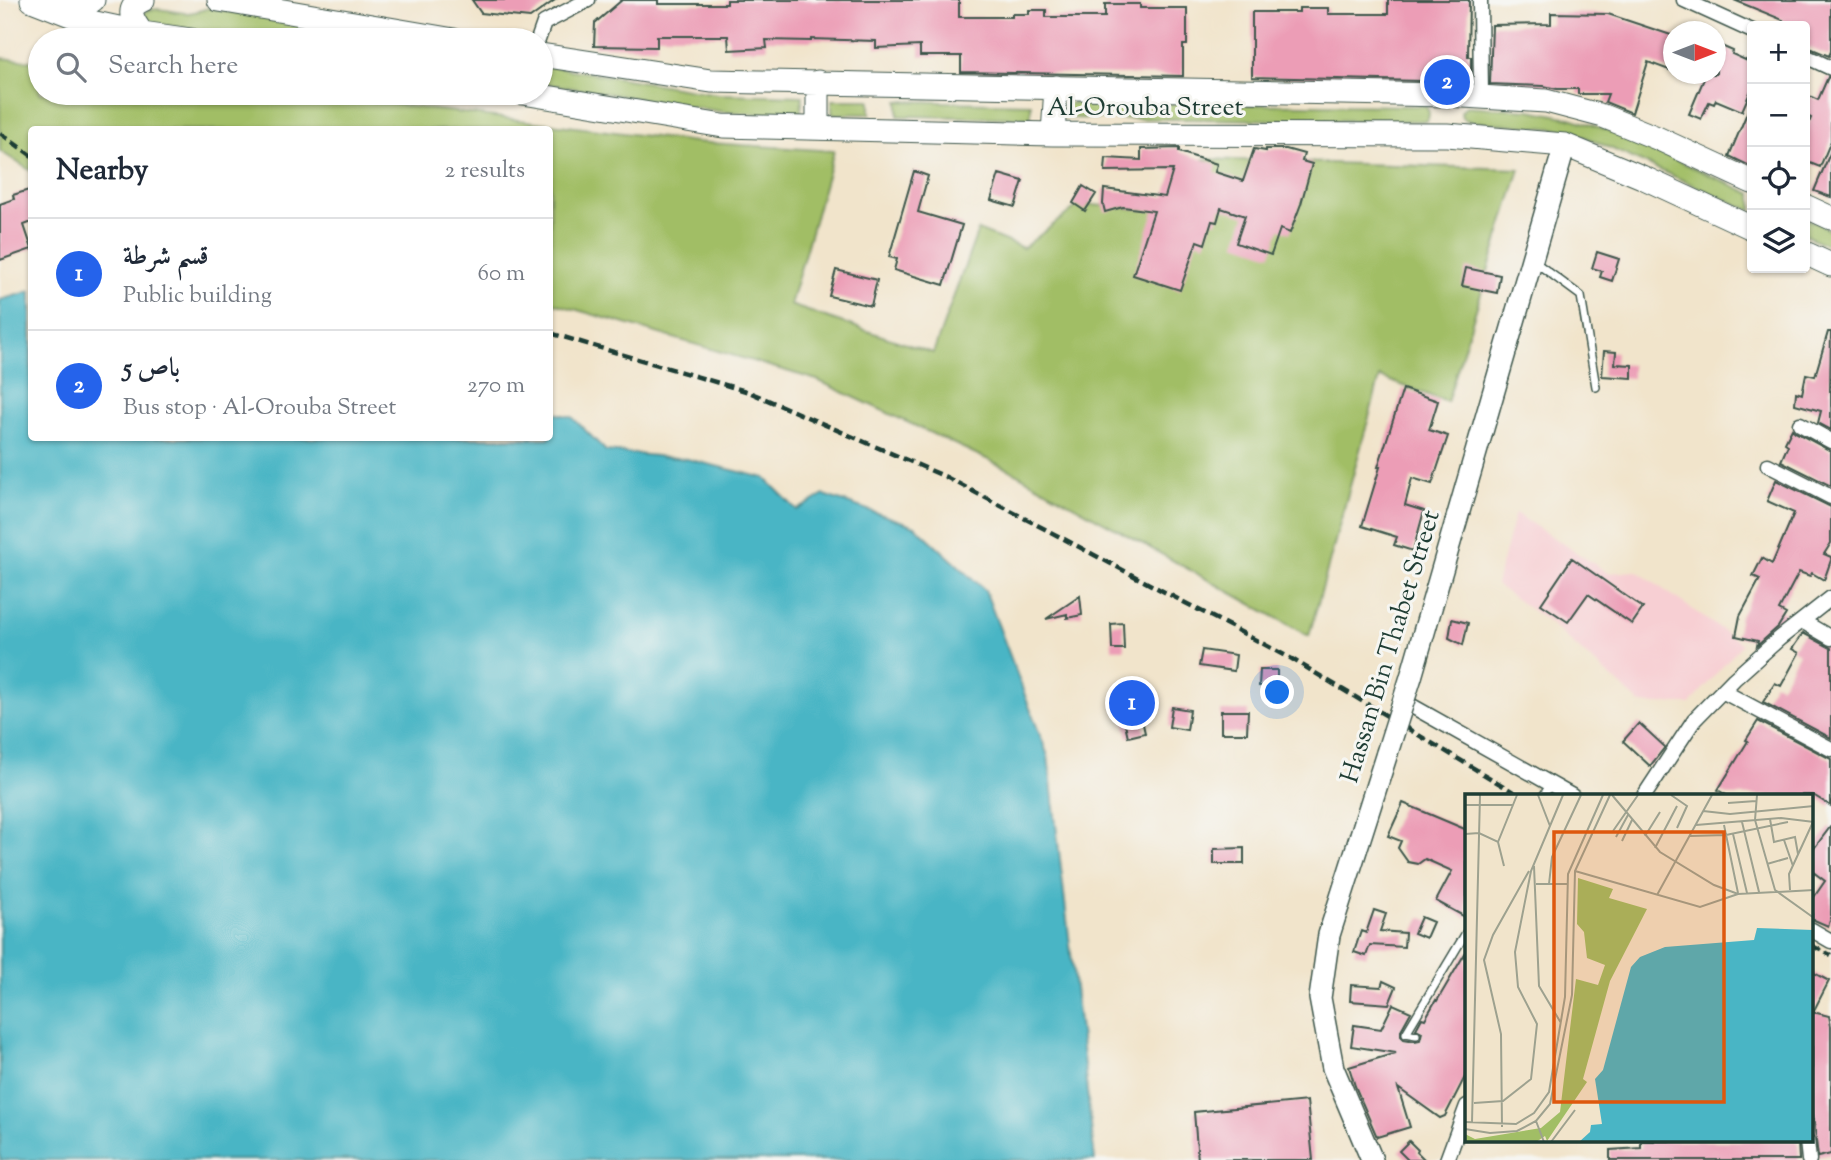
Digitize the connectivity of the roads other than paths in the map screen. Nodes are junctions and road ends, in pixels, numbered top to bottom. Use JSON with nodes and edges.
{"nodes":[{"id":1,"x":93,"y":0,"type":"edge"},
{"id":2,"x":143,"y":0,"type":"edge"},
{"id":3,"x":219,"y":0,"type":"edge"},
{"id":4,"x":588,"y":0,"type":"edge"},
{"id":5,"x":1480,"y":0,"type":"edge"},
{"id":6,"x":1684,"y":0,"type":"edge"},
{"id":7,"x":37,"y":2,"type":"edge"},
{"id":8,"x":119,"y":28,"type":"edge"},
{"id":9,"x":138,"y":28,"type":"edge"},
{"id":10,"x":384,"y":28,"type":"edge"},
{"id":11,"x":542,"y":28,"type":"edge"},
{"id":12,"x":1747,"y":29,"type":"edge"},
{"id":13,"x":553,"y":57,"type":"edge"},
{"id":14,"x":1810,"y":58,"type":"edge"},
{"id":15,"x":1831,"y":68,"type":"edge"},
{"id":16,"x":818,"y":82,"type":"junction"},
{"id":17,"x":1056,"y":87,"type":"junction"},
{"id":18,"x":1447,"y":95,"type":"junction"},
{"id":19,"x":1481,"y":97,"type":"junction"},
{"id":20,"x":553,"y":98,"type":"edge"},
{"id":21,"x":818,"y":127,"type":"junction"},
{"id":22,"x":1053,"y":134,"type":"junction"},
{"id":23,"x":1447,"y":135,"type":"junction"},
{"id":24,"x":1565,"y":145,"type":"junction"},
{"id":25,"x":1747,"y":180,"type":"edge"},
{"id":26,"x":1810,"y":208,"type":"edge"},
{"id":27,"x":1831,"y":218,"type":"edge"},
{"id":28,"x":1747,"y":226,"type":"edge"},
{"id":29,"x":1810,"y":255,"type":"edge"},
{"id":30,"x":1532,"y":260,"type":"junction"},
{"id":31,"x":1831,"y":265,"type":"edge"},
{"id":32,"x":1596,"y":387,"type":"dead end"},
{"id":33,"x":1800,"y":424,"type":"dead end"},
{"id":34,"x":1831,"y":441,"type":"edge"},
{"id":35,"x":1768,"y":465,"type":"dead end"},
{"id":36,"x":1831,"y":497,"type":"edge"},
{"id":37,"x":1831,"y":598,"type":"edge"},
{"id":38,"x":1802,"y":621,"type":"junction"},
{"id":39,"x":1831,"y":638,"type":"edge"},
{"id":40,"x":1722,"y":691,"type":"junction"},
{"id":41,"x":1403,"y":701,"type":"junction"},
{"id":42,"x":1831,"y":749,"type":"edge"},
{"id":43,"x":1547,"y":790,"type":"edge"},
{"id":44,"x":1564,"y":794,"type":"edge"},
{"id":45,"x":1645,"y":794,"type":"edge"},
{"id":46,"x":1814,"y":931,"type":"edge"},
{"id":47,"x":1465,"y":934,"type":"edge"},
{"id":48,"x":1831,"y":941,"type":"edge"},
{"id":49,"x":1416,"y":1035,"type":"dead end"},
{"id":50,"x":1465,"y":1111,"type":"edge"},
{"id":51,"x":1807,"y":1142,"type":"edge"},
{"id":52,"x":1372,"y":1160,"type":"edge"},
{"id":53,"x":1447,"y":1160,"type":"edge"},
{"id":54,"x":1809,"y":1160,"type":"edge"}],
"edges":[{"from":1,"to":7,"type":"main road"},
{"from":2,"to":9,"type":"main road"},
{"from":3,"to":10,"type":"main road"},
{"from":4,"to":11,"type":"street"},
{"from":5,"to":19,"type":"street"},
{"from":6,"to":12,"type":"street"},
{"from":7,"to":8,"type":"main road"},
{"from":13,"to":16,"type":"main road","name":"Al-Orouba Street"},
{"from":14,"to":15,"type":"street"},
{"from":16,"to":17,"type":"main road","name":"Al-Orouba Street"},
{"from":16,"to":21,"type":"main road"},
{"from":17,"to":18,"type":"main road","name":"Al-Orouba Street"},
{"from":17,"to":22,"type":"main road"},
{"from":18,"to":19,"type":"main road","name":"Al-Orouba Street"},
{"from":18,"to":23,"type":"main road"},
{"from":19,"to":25,"type":"main road","name":"Al-Orouba Street"},
{"from":20,"to":21,"type":"main road","name":"Al-Orouba Street"},
{"from":21,"to":22,"type":"main road","name":"Al-Orouba Street"},
{"from":22,"to":23,"type":"main road","name":"Al-Orouba Street"},
{"from":23,"to":24,"type":"main road","name":"Al-Orouba Street"},
{"from":24,"to":28,"type":"main road","name":"Al-Orouba Street"},
{"from":24,"to":30,"type":"street","name":"Hassan Bin Thabet Street"},
{"from":26,"to":27,"type":"main road"},
{"from":29,"to":31,"type":"main road"},
{"from":30,"to":32,"type":"lane"},
{"from":30,"to":41,"type":"street","name":"Hassan Bin Thabet Street","bridge":true},
{"from":33,"to":34,"type":"street"},
{"from":35,"to":36,"type":"street"},
{"from":37,"to":38,"type":"street"},
{"from":38,"to":39,"type":"street"},
{"from":38,"to":40,"type":"street"},
{"from":40,"to":42,"type":"street"},
{"from":40,"to":45,"type":"street"},
{"from":41,"to":43,"type":"street"},
{"from":41,"to":52,"type":"street","name":"Hassan Bin Thabet Street","bridge":true},
{"from":43,"to":44,"type":"street"},
{"from":46,"to":48,"type":"street"},
{"from":47,"to":49,"type":"lane"},
{"from":50,"to":53,"type":"street"},
{"from":51,"to":54,"type":"street"}]}
